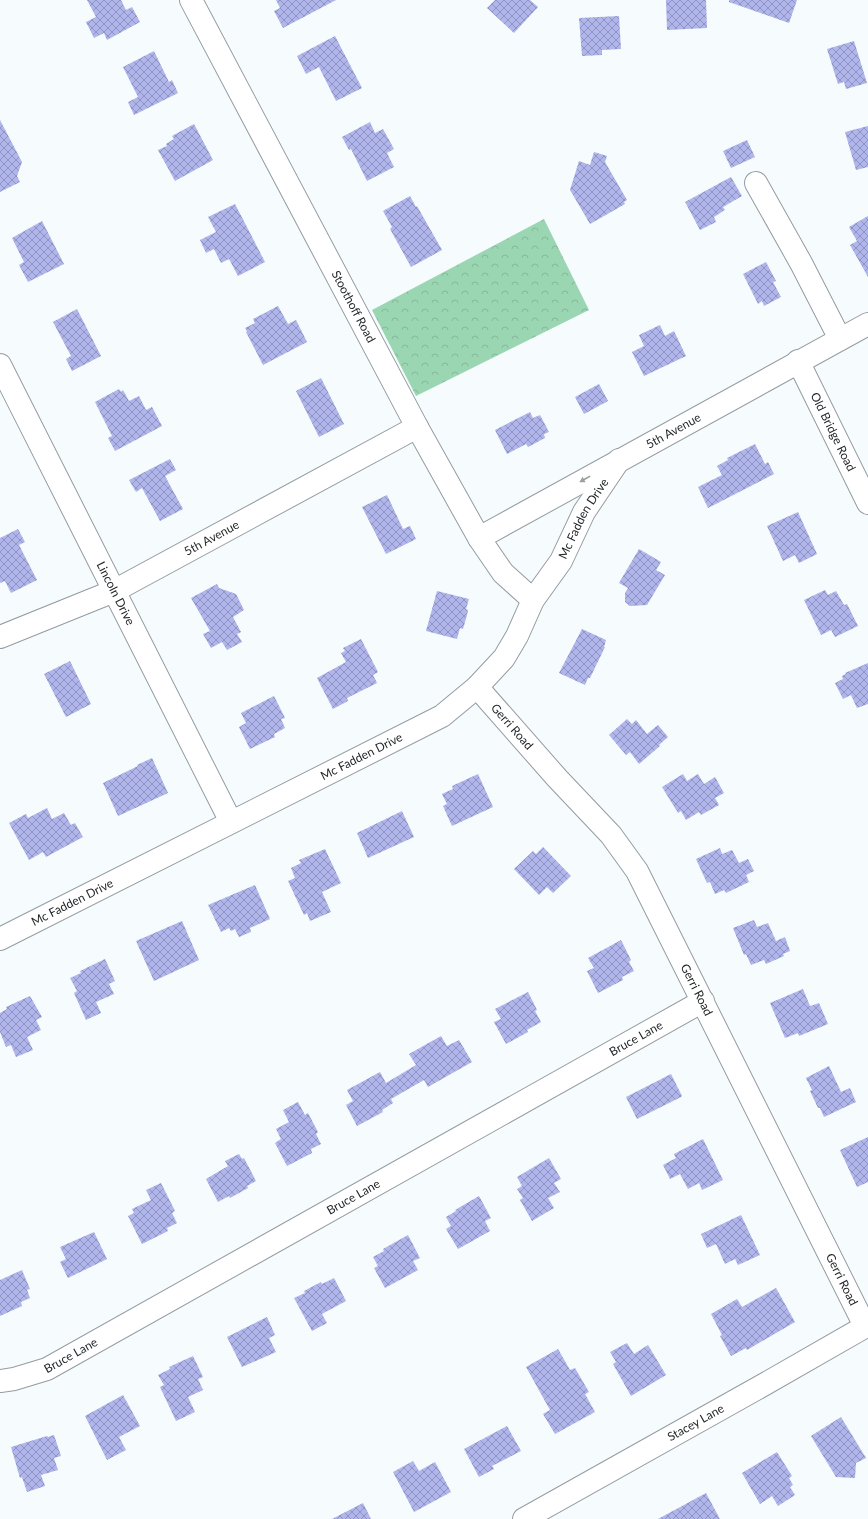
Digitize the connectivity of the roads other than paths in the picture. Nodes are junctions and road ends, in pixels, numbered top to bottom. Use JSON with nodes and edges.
{"nodes":[{"id":1,"x":191,"y":0,"type":"edge"},
{"id":2,"x":756,"y":183,"type":"dead end"},
{"id":3,"x":868,"y":324,"type":"edge"},
{"id":4,"x":840,"y":339,"type":"junction"},
{"id":5,"x":798,"y":362,"type":"junction"},
{"id":6,"x":0,"y":365,"type":"edge"},
{"id":7,"x":417,"y":427,"type":"junction"},
{"id":8,"x":619,"y":460,"type":"junction"},
{"id":9,"x":868,"y":503,"type":"edge"},
{"id":10,"x":479,"y":538,"type":"junction"},
{"id":11,"x":114,"y":591,"type":"junction"},
{"id":12,"x":534,"y":600,"type":"junction"},
{"id":13,"x":0,"y":637,"type":"edge"},
{"id":14,"x":477,"y":687,"type":"junction"},
{"id":15,"x":232,"y":822,"type":"junction"},
{"id":16,"x":0,"y":938,"type":"edge"},
{"id":17,"x":703,"y":1001,"type":"junction"},
{"id":18,"x":867,"y":1325,"type":"edge"},
{"id":19,"x":0,"y":1381,"type":"edge"},
{"id":20,"x":524,"y":1519,"type":"edge"}],
"edges":[{"from":1,"to":7,"type":"street","name":"Stoothoff Road"},
{"from":2,"to":4,"type":"street"},
{"from":3,"to":4,"type":"street","name":"5th Avenue"},
{"from":4,"to":5,"type":"street","name":"5th Avenue"},
{"from":5,"to":8,"type":"street","name":"5th Avenue"},
{"from":5,"to":9,"type":"street","name":"Old Bridge Road"},
{"from":6,"to":11,"type":"street","name":"Lincoln Drive"},
{"from":7,"to":10,"type":"street","name":"Stoothoff Road"},
{"from":7,"to":11,"type":"street","name":"5th Avenue"},
{"from":8,"to":10,"type":"street","name":"5th Avenue","one_way":true},
{"from":8,"to":12,"type":"street","name":"Mc Fadden Drive"},
{"from":10,"to":12,"type":"street","name":"Stoothoff Road"},
{"from":11,"to":13,"type":"street","name":"5th Avenue"},
{"from":11,"to":15,"type":"street","name":"Lincoln Drive"},
{"from":12,"to":14,"type":"street","name":"Mc Fadden Drive"},
{"from":14,"to":15,"type":"street","name":"Mc Fadden Drive"},
{"from":14,"to":17,"type":"street","name":"Gerri Road"},
{"from":15,"to":16,"type":"street","name":"Mc Fadden Drive"},
{"from":17,"to":18,"type":"street","name":"Gerri Road"},
{"from":17,"to":19,"type":"street","name":"Bruce Lane"},
{"from":18,"to":20,"type":"street","name":"Stacey Lane"}]}
